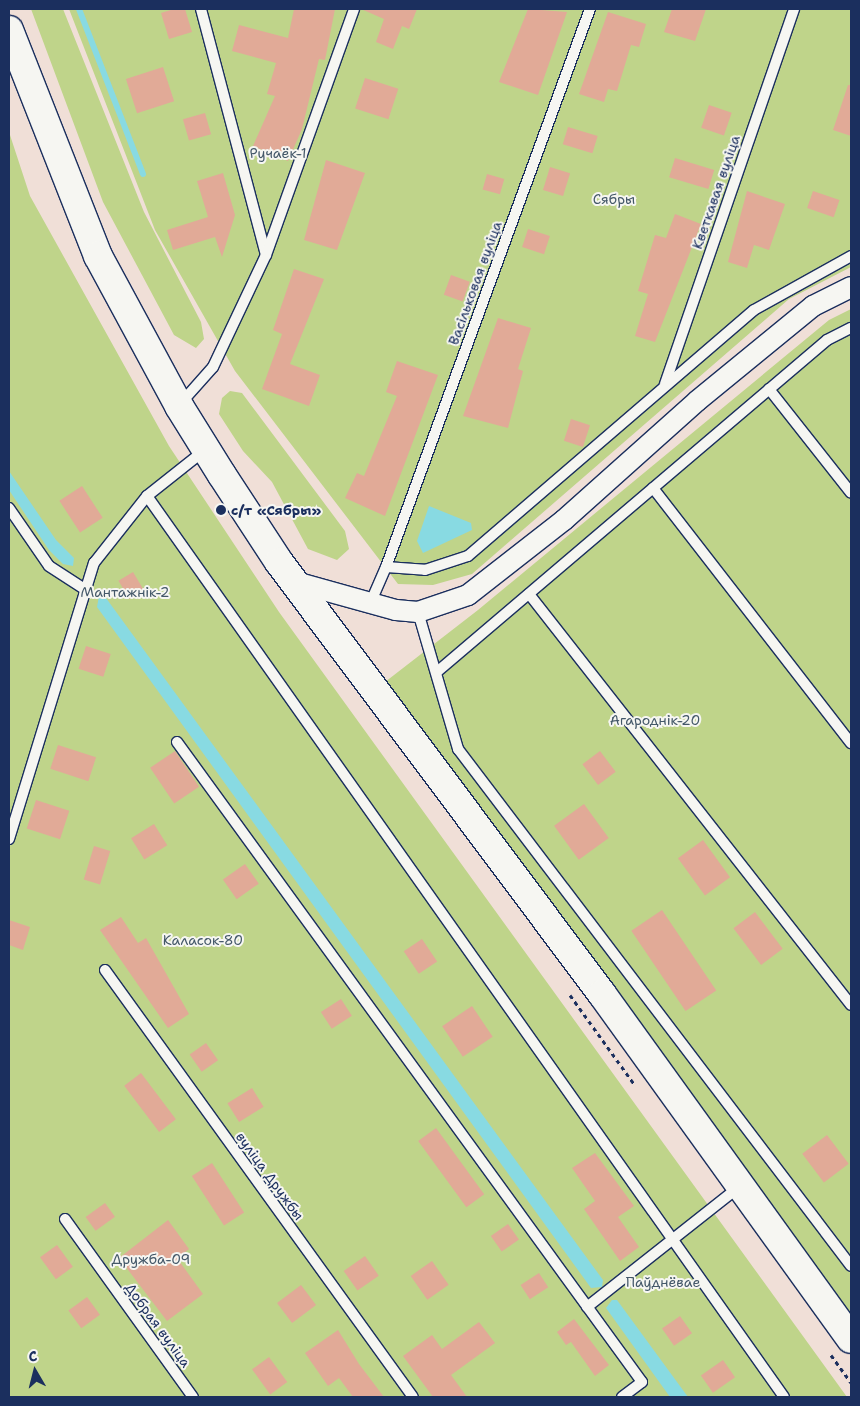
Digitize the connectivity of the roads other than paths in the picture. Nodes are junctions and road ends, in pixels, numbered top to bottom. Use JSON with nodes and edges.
{"nodes":[{"id":1,"x":201,"y":9,"type":"edge"},
{"id":2,"x":354,"y":9,"type":"edge"},
{"id":3,"x":590,"y":9,"type":"edge"},
{"id":4,"x":794,"y":9,"type":"edge"},
{"id":5,"x":9,"y":30,"type":"edge"},
{"id":6,"x":266,"y":255,"type":"junction"},
{"id":7,"x":851,"y":256,"type":"edge"},
{"id":8,"x":851,"y":287,"type":"edge"},
{"id":9,"x":851,"y":328,"type":"edge"},
{"id":10,"x":665,"y":385,"type":"junction"},
{"id":11,"x":769,"y":389,"type":"junction"},
{"id":12,"x":179,"y":406,"type":"junction"},
{"id":13,"x":206,"y":449,"type":"junction"},
{"id":14,"x":652,"y":488,"type":"junction"},
{"id":15,"x":851,"y":493,"type":"edge"},
{"id":16,"x":146,"y":496,"type":"junction"},
{"id":17,"x":9,"y":508,"type":"edge"},
{"id":18,"x":386,"y":567,"type":"junction"},
{"id":19,"x":295,"y":582,"type":"junction"},
{"id":20,"x":83,"y":588,"type":"junction"},
{"id":21,"x":529,"y":594,"type":"junction"},
{"id":22,"x":369,"y":606,"type":"junction"},
{"id":23,"x":418,"y":612,"type":"junction"},
{"id":24,"x":438,"y":671,"type":"junction"},
{"id":25,"x":177,"y":742,"type":"dead end"},
{"id":26,"x":851,"y":743,"type":"edge"},
{"id":27,"x":9,"y":839,"type":"edge"},
{"id":28,"x":106,"y":970,"type":"dead end"},
{"id":29,"x":851,"y":1005,"type":"edge"},
{"id":30,"x":739,"y":1187,"type":"junction"},
{"id":31,"x":65,"y":1219,"type":"dead end"},
{"id":32,"x":673,"y":1240,"type":"junction"},
{"id":33,"x":851,"y":1266,"type":"edge"},
{"id":34,"x":587,"y":1307,"type":"junction"},
{"id":35,"x":851,"y":1339,"type":"edge"},
{"id":36,"x":193,"y":1397,"type":"edge"},
{"id":37,"x":412,"y":1397,"type":"edge"},
{"id":38,"x":622,"y":1397,"type":"edge"},
{"id":39,"x":784,"y":1397,"type":"edge"}],
"edges":[{"from":1,"to":6,"type":"lane"},
{"from":2,"to":6,"type":"lane"},
{"from":3,"to":18,"type":"lane","name":"Васільковая вуліца"},
{"from":4,"to":10,"type":"lane","name":"Кветкавая вуліца"},
{"from":5,"to":12,"type":"street"},
{"from":6,"to":12,"type":"lane"},
{"from":7,"to":10,"type":"lane"},
{"from":8,"to":23,"type":"street"},
{"from":9,"to":11,"type":"lane"},
{"from":10,"to":18,"type":"lane"},
{"from":11,"to":14,"type":"lane"},
{"from":11,"to":15,"type":"lane"},
{"from":12,"to":13,"type":"street"},
{"from":13,"to":16,"type":"lane"},
{"from":13,"to":19,"type":"street"},
{"from":14,"to":21,"type":"lane"},
{"from":14,"to":26,"type":"lane"},
{"from":16,"to":20,"type":"lane"},
{"from":16,"to":32,"type":"lane"},
{"from":17,"to":20,"type":"lane"},
{"from":18,"to":22,"type":"lane","name":"Васільковая вуліца"},
{"from":19,"to":22,"type":"street"},
{"from":19,"to":30,"type":"street"},
{"from":20,"to":27,"type":"lane"},
{"from":21,"to":24,"type":"lane"},
{"from":21,"to":29,"type":"lane"},
{"from":22,"to":23,"type":"street"},
{"from":23,"to":24,"type":"lane"},
{"from":24,"to":33,"type":"lane"},
{"from":25,"to":34,"type":"lane"},
{"from":28,"to":37,"type":"lane","name":"вуліца Дружбы"},
{"from":30,"to":32,"type":"lane"},
{"from":30,"to":35,"type":"street"},
{"from":31,"to":36,"type":"lane","name":"Добрая вуліца"},
{"from":32,"to":34,"type":"lane"},
{"from":32,"to":39,"type":"lane"},
{"from":34,"to":38,"type":"lane"}]}
